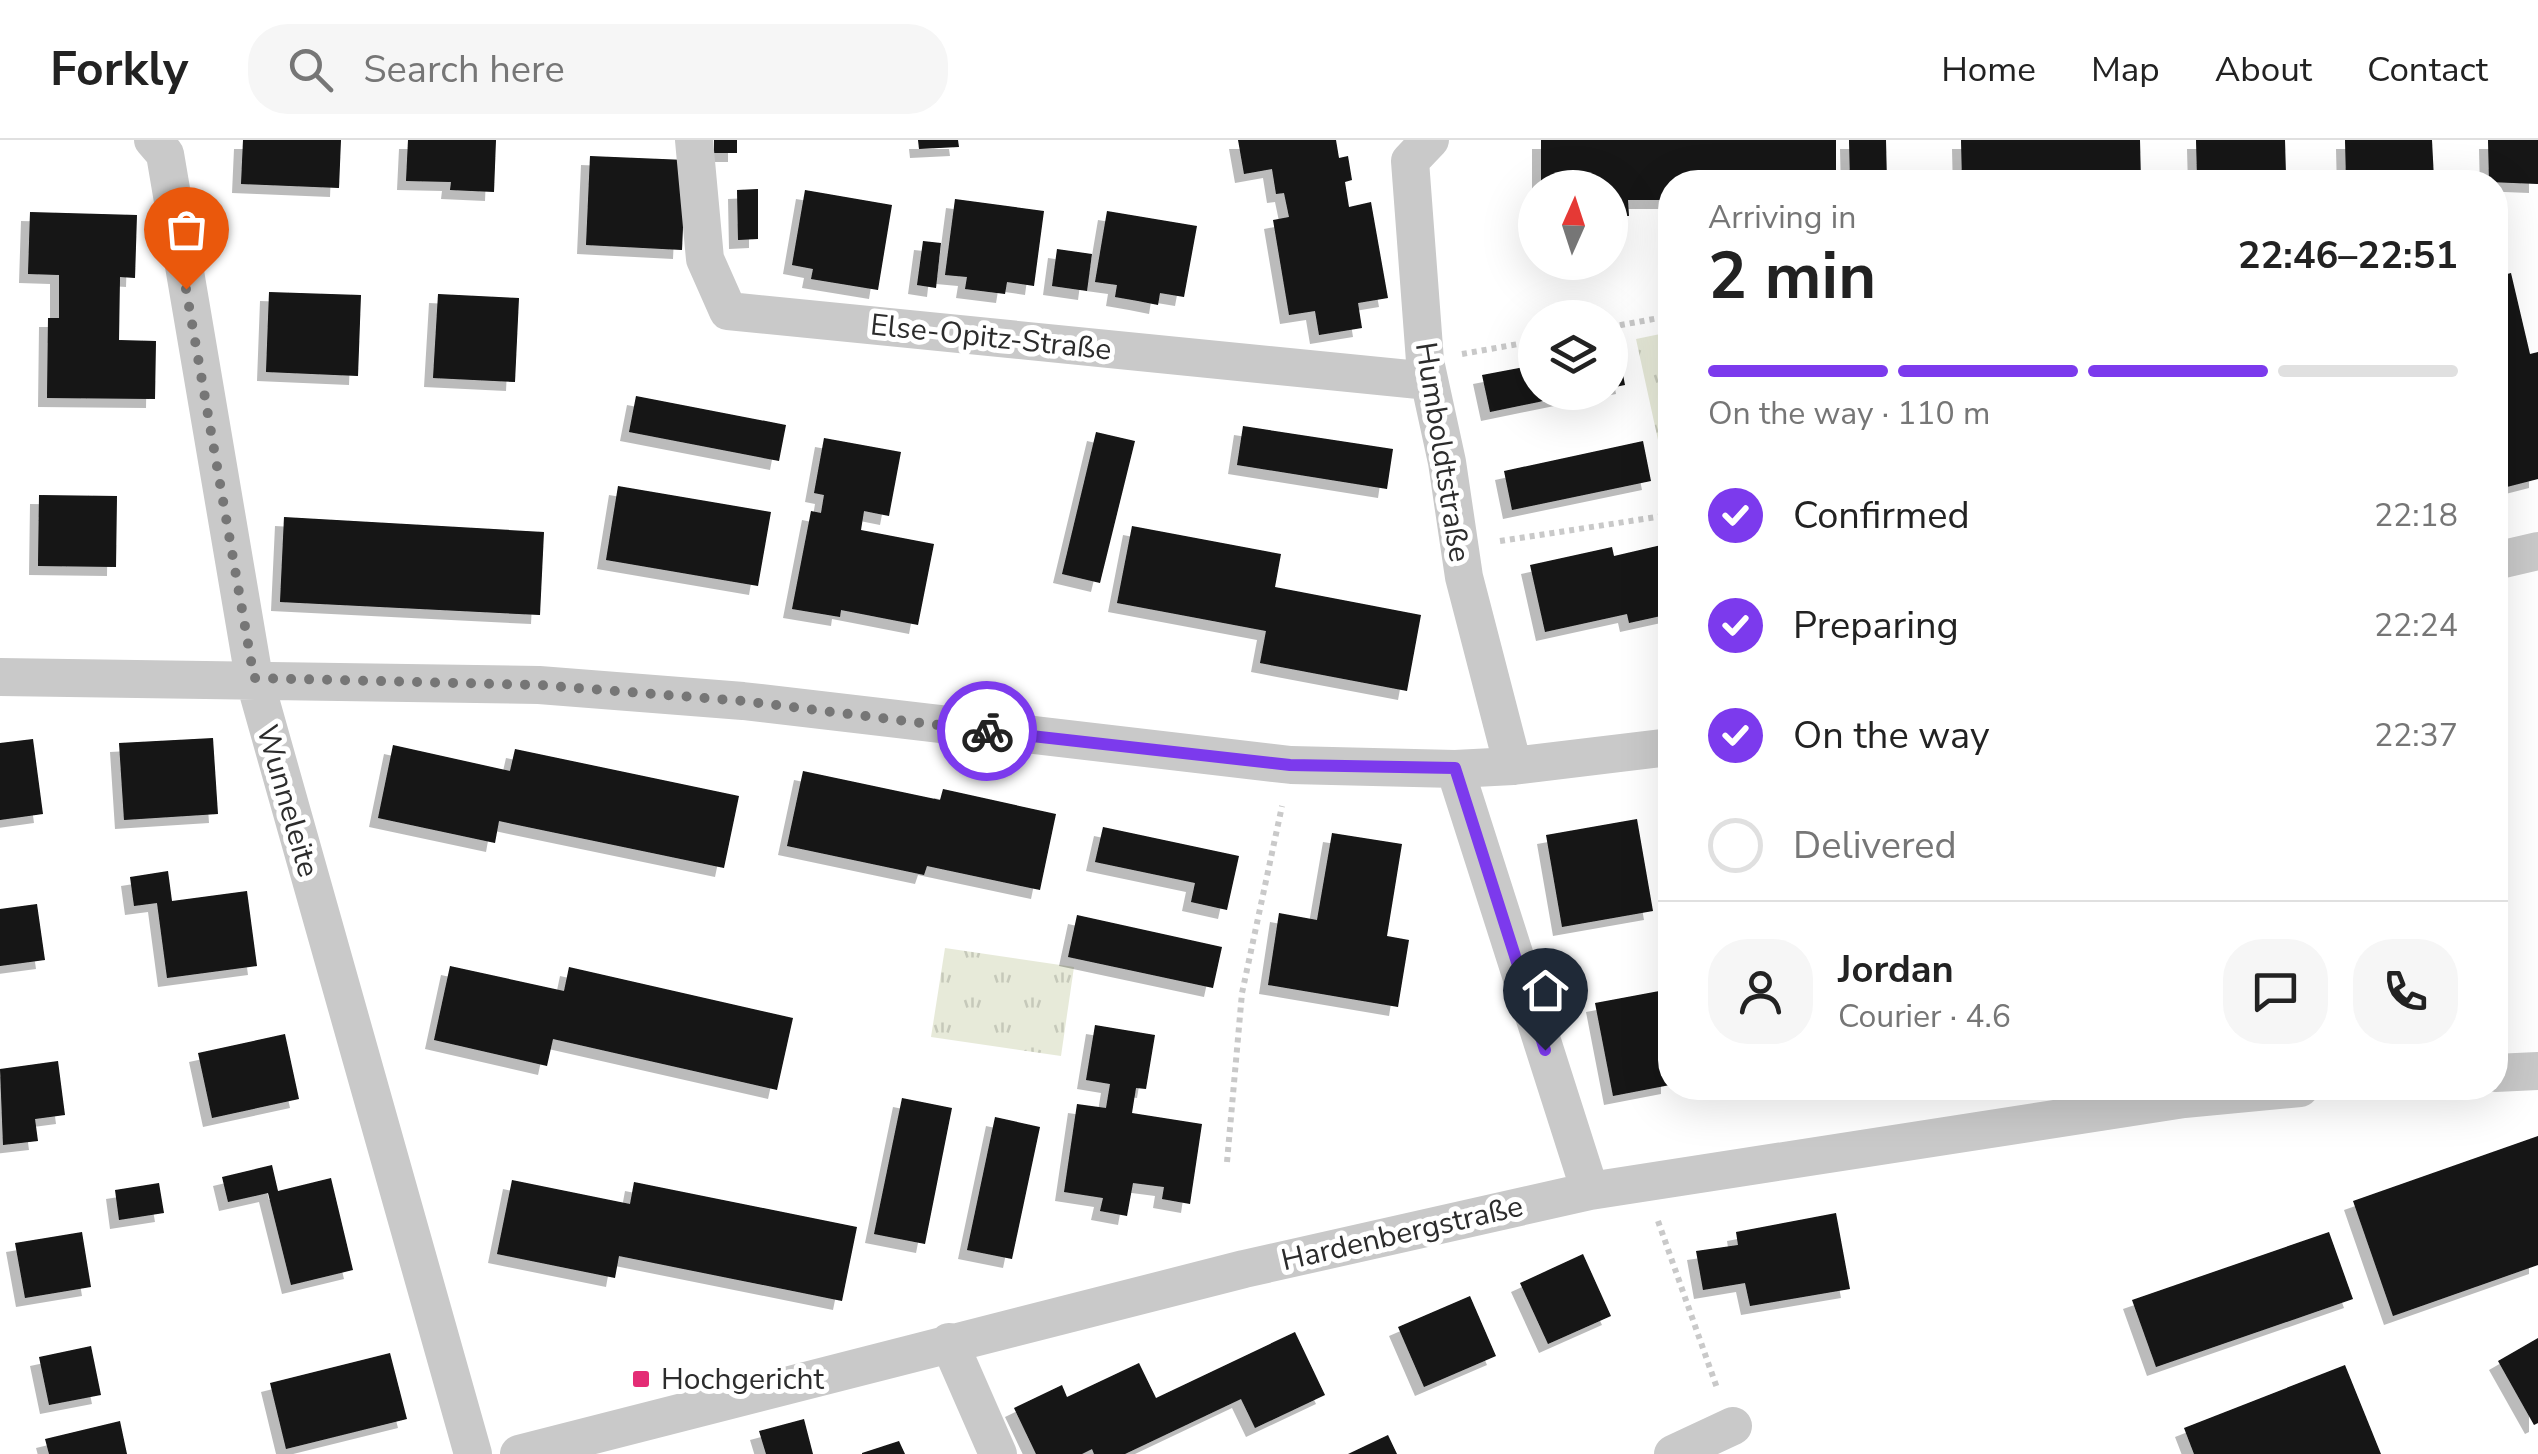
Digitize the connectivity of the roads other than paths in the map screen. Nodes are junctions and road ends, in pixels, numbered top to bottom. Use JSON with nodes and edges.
{"nodes":[{"id":1,"x":153,"y":140,"type":"edge"},
{"id":2,"x":694,"y":140,"type":"edge"},
{"id":3,"x":1414,"y":147,"type":"edge"},
{"id":4,"x":1427,"y":371,"type":"junction"},
{"id":5,"x":2538,"y":551,"type":"edge"},
{"id":6,"x":2508,"y":558,"type":"edge"},
{"id":7,"x":0,"y":677,"type":"edge"},
{"id":8,"x":254,"y":678,"type":"junction"},
{"id":9,"x":1658,"y":748,"type":"edge"},
{"id":10,"x":1513,"y":766,"type":"junction"},
{"id":11,"x":1455,"y":768,"type":"junction"},
{"id":12,"x":2538,"y":1071,"type":"edge"},
{"id":13,"x":2508,"y":1072,"type":"edge"},
{"id":14,"x":2177,"y":1100,"type":"edge"},
{"id":15,"x":1590,"y":1191,"type":"junction"},
{"id":16,"x":949,"y":1342,"type":"junction"},
{"id":17,"x":1733,"y":1426,"type":"road end"},
{"id":18,"x":473,"y":1454,"type":"edge"},
{"id":19,"x":520,"y":1454,"type":"edge"},
{"id":20,"x":998,"y":1454,"type":"edge"},
{"id":21,"x":1673,"y":1454,"type":"edge"}],
"edges":[{"from":1,"to":8,"type":"street","name":"Wunneleite"},
{"from":2,"to":4,"type":"street","name":"Else-Opitz-Straße"},
{"from":3,"to":4,"type":"street","name":"Humboldtstraße"},
{"from":4,"to":10,"type":"street","name":"Humboldtstraße"},
{"from":5,"to":6,"type":"street"},
{"from":7,"to":8,"type":"street"},
{"from":8,"to":11,"type":"street"},
{"from":8,"to":18,"type":"street","name":"Wunneleite"},
{"from":9,"to":10,"type":"street"},
{"from":10,"to":11,"type":"street"},
{"from":11,"to":15,"type":"street"},
{"from":12,"to":13,"type":"street"},
{"from":14,"to":15,"type":"street","name":"Hardenbergstraße"},
{"from":15,"to":16,"type":"street","name":"Hardenbergstraße"},
{"from":16,"to":19,"type":"street","name":"Hardenbergstraße"},
{"from":16,"to":20,"type":"street"},
{"from":17,"to":21,"type":"street"}]}
